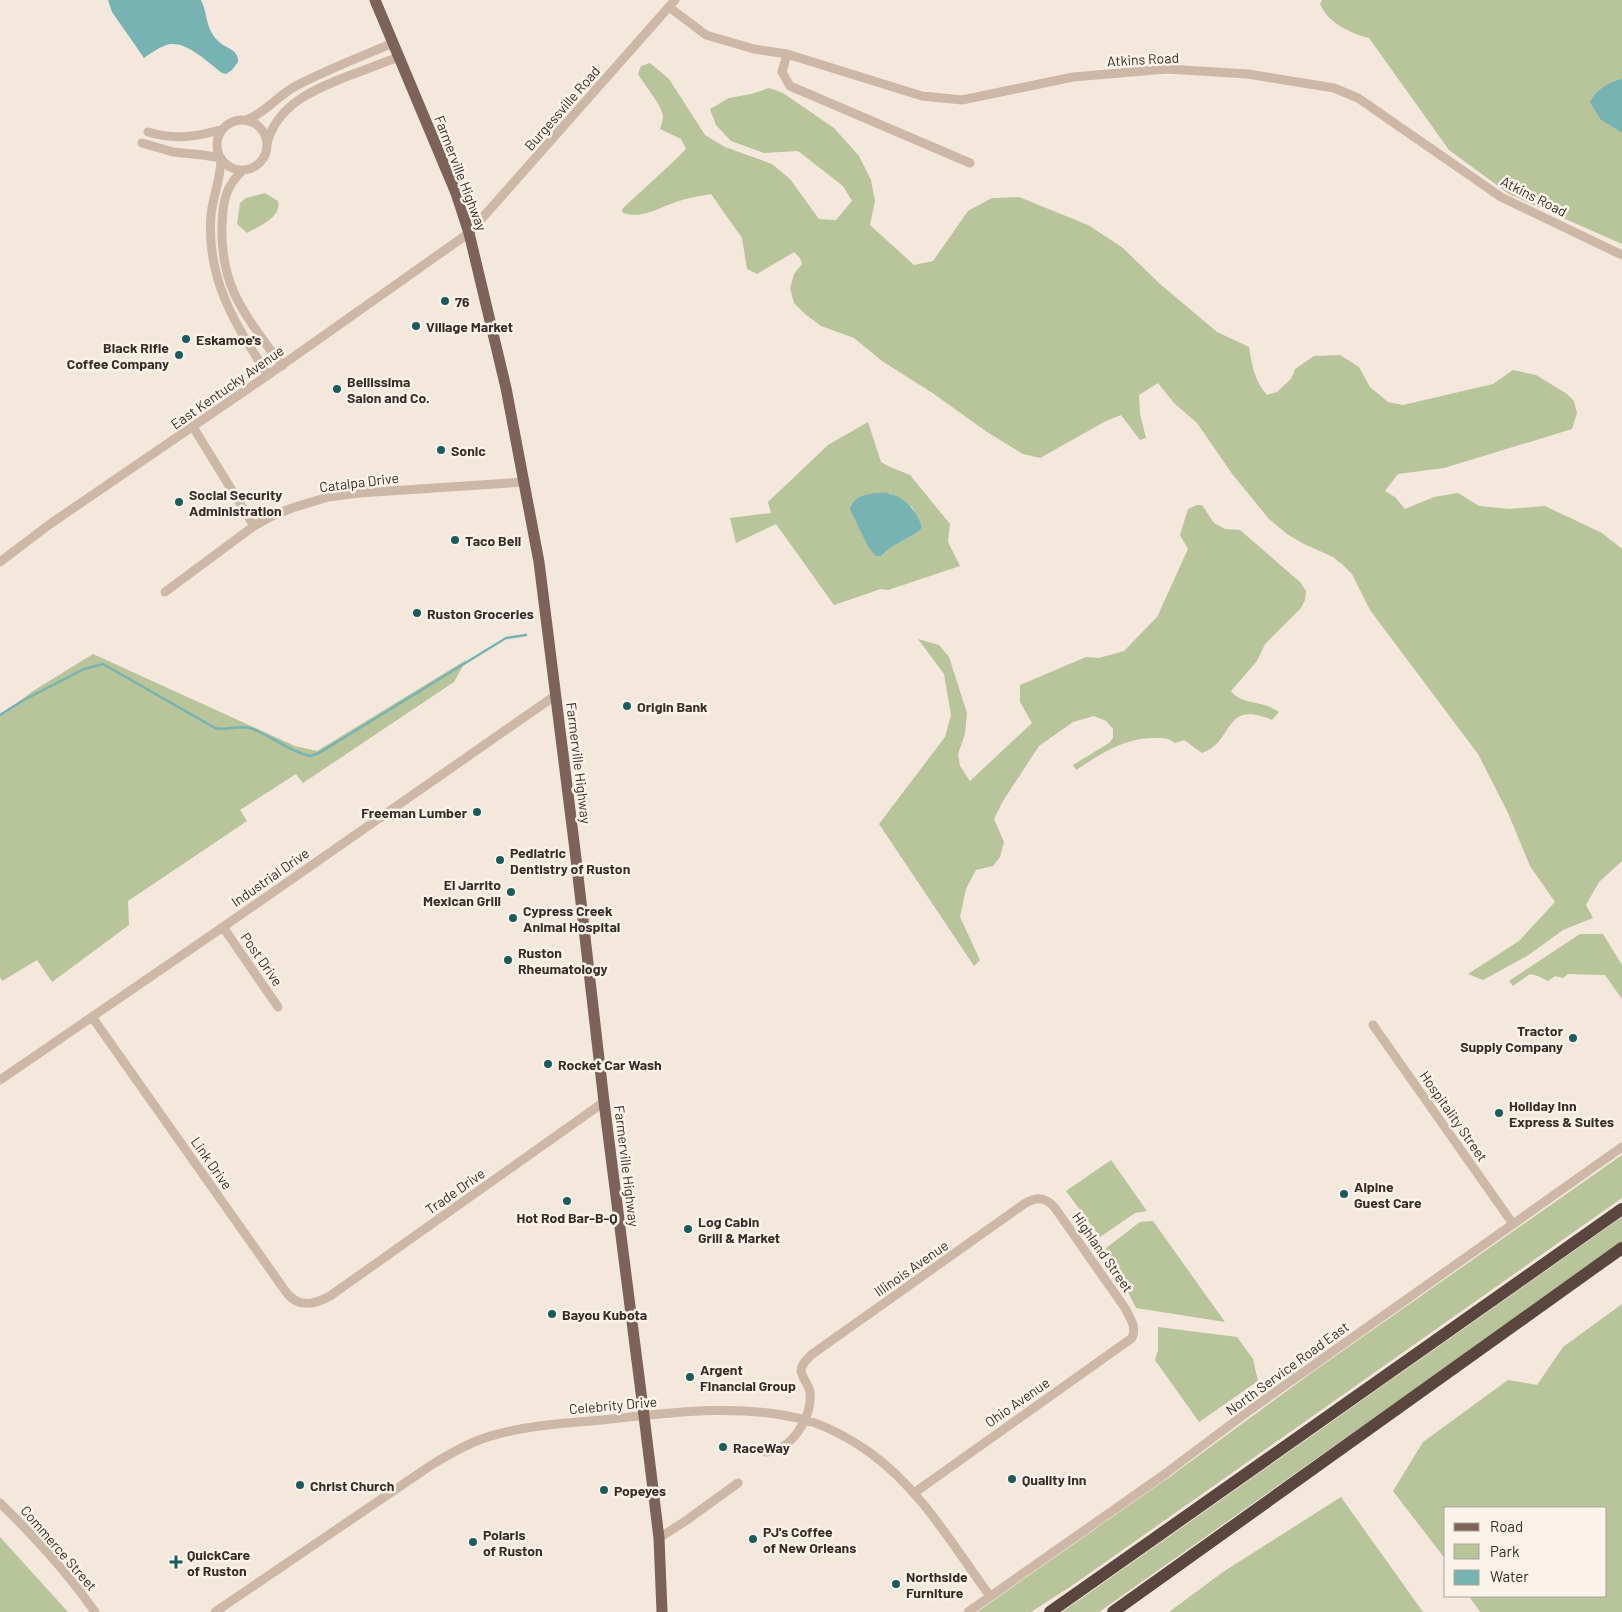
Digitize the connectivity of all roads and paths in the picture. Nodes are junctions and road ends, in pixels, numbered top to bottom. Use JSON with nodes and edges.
{"nodes":[{"id":1,"x":376,"y":0,"type":"edge"},
{"id":2,"x":672,"y":4,"type":"edge"},
{"id":3,"x":393,"y":43,"type":"junction"},
{"id":4,"x":787,"y":54,"type":"junction"},
{"id":5,"x":399,"y":57,"type":"junction"},
{"id":6,"x":293,"y":88,"type":"junction"},
{"id":7,"x":300,"y":98,"type":"junction"},
{"id":8,"x":246,"y":120,"type":"junction"},
{"id":9,"x":223,"y":129,"type":"junction"},
{"id":10,"x":148,"y":132,"type":"dead end"},
{"id":11,"x":142,"y":143,"type":"dead end"},
{"id":12,"x":267,"y":144,"type":"junction"},
{"id":13,"x":221,"y":158,"type":"junction"},
{"id":14,"x":970,"y":163,"type":"dead end"},
{"id":15,"x":243,"y":170,"type":"junction"},
{"id":16,"x":469,"y":233,"type":"junction"},
{"id":17,"x":1622,"y":255,"type":"edge"},
{"id":18,"x":224,"y":264,"type":"junction"},
{"id":19,"x":214,"y":266,"type":"junction"},
{"id":20,"x":282,"y":366,"type":"junction"},
{"id":21,"x":268,"y":375,"type":"junction"},
{"id":22,"x":193,"y":427,"type":"junction"},
{"id":23,"x":524,"y":482,"type":"junction"},
{"id":24,"x":254,"y":526,"type":"junction"},
{"id":25,"x":0,"y":562,"type":"edge"},
{"id":26,"x":166,"y":592,"type":"dead end"},
{"id":27,"x":556,"y":695,"type":"junction"},
{"id":28,"x":223,"y":927,"type":"junction"},
{"id":29,"x":278,"y":1007,"type":"dead end"},
{"id":30,"x":92,"y":1016,"type":"junction"},
{"id":31,"x":1373,"y":1025,"type":"dead end"},
{"id":32,"x":0,"y":1080,"type":"edge"},
{"id":33,"x":604,"y":1102,"type":"junction"},
{"id":34,"x":1622,"y":1147,"type":"edge"},
{"id":35,"x":1038,"y":1198,"type":"joint"},
{"id":36,"x":1622,"y":1209,"type":"edge"},
{"id":37,"x":1513,"y":1224,"type":"junction"},
{"id":38,"x":1622,"y":1248,"type":"edge"},
{"id":39,"x":321,"y":1301,"type":"joint"},
{"id":40,"x":1135,"y":1332,"type":"joint"},
{"id":41,"x":644,"y":1416,"type":"junction"},
{"id":42,"x":804,"y":1420,"type":"junction"},
{"id":43,"x":766,"y":1452,"type":"dead end"},
{"id":44,"x":738,"y":1483,"type":"dead end"},
{"id":45,"x":914,"y":1493,"type":"junction"},
{"id":46,"x":0,"y":1503,"type":"edge"},
{"id":47,"x":658,"y":1538,"type":"junction"},
{"id":48,"x":990,"y":1596,"type":"junction"},
{"id":49,"x":95,"y":1612,"type":"edge"},
{"id":50,"x":216,"y":1612,"type":"edge"},
{"id":51,"x":662,"y":1612,"type":"edge"},
{"id":52,"x":968,"y":1612,"type":"edge"},
{"id":53,"x":1050,"y":1612,"type":"edge"},
{"id":54,"x":1113,"y":1612,"type":"edge"}],
"edges":[{"from":1,"to":3,"type":"main road","name":"Farmerville Highway"},
{"from":2,"to":4,"type":"street","name":"Atkins Road"},
{"from":2,"to":16,"type":"street","name":"Burgessville Road"},
{"from":3,"to":5,"type":"main road","name":"Farmerville Highway"},
{"from":3,"to":6,"type":"street"},
{"from":4,"to":14,"type":"street"},
{"from":4,"to":17,"type":"street","name":"Atkins Road"},
{"from":5,"to":7,"type":"street"},
{"from":5,"to":16,"type":"main road","name":"Farmerville Highway"},
{"from":6,"to":7,"type":"street"},
{"from":6,"to":8,"type":"street"},
{"from":7,"to":12,"type":"street"},
{"from":8,"to":9,"type":"street"},
{"from":8,"to":12,"type":"street"},
{"from":9,"to":10,"type":"street"},
{"from":9,"to":13,"type":"street"},
{"from":11,"to":13,"type":"street"},
{"from":12,"to":15,"type":"street"},
{"from":13,"to":15,"type":"street"},
{"from":13,"to":19,"type":"street"},
{"from":15,"to":18,"type":"street"},
{"from":16,"to":20,"type":"street","name":"East Kentucky Avenue"},
{"from":16,"to":23,"type":"main road","name":"Farmerville Highway"},
{"from":18,"to":19,"type":"street"},
{"from":18,"to":20,"type":"street"},
{"from":19,"to":21,"type":"street"},
{"from":20,"to":21,"type":"street","name":"East Kentucky Avenue"},
{"from":21,"to":22,"type":"street","name":"East Kentucky Avenue"},
{"from":22,"to":24,"type":"street"},
{"from":22,"to":25,"type":"street","name":"East Kentucky Avenue"},
{"from":23,"to":24,"type":"street","name":"Catalpa Drive"},
{"from":23,"to":27,"type":"main road","name":"Farmerville Highway"},
{"from":24,"to":26,"type":"street","name":"Catalpa Drive"},
{"from":27,"to":28,"type":"street","name":"Industrial Drive"},
{"from":27,"to":33,"type":"main road","name":"Farmerville Highway"},
{"from":28,"to":29,"type":"street","name":"Post Drive"},
{"from":28,"to":30,"type":"street","name":"Industrial Drive"},
{"from":30,"to":32,"type":"street","name":"Industrial Drive"},
{"from":30,"to":39,"type":"street","name":"Link Drive"},
{"from":31,"to":37,"type":"street","name":"Hospitality Street"},
{"from":33,"to":39,"type":"street","name":"Trade Drive"},
{"from":33,"to":41,"type":"main road","name":"Farmerville Highway"},
{"from":34,"to":37,"type":"street","name":"North Service Road East"},
{"from":35,"to":40,"type":"street","name":"Highland Street"},
{"from":35,"to":42,"type":"street","name":"Illinois Avenue"},
{"from":36,"to":53,"type":"highway"},
{"from":37,"to":48,"type":"street","name":"North Service Road East"},
{"from":38,"to":54,"type":"highway"},
{"from":40,"to":45,"type":"street","name":"Ohio Avenue"},
{"from":41,"to":42,"type":"street","name":"Celebrity Drive"},
{"from":41,"to":47,"type":"main road","name":"Farmerville Highway"},
{"from":41,"to":50,"type":"street","name":"Celebrity Drive"},
{"from":42,"to":43,"type":"street"},
{"from":42,"to":45,"type":"street","name":"Celebrity Drive"},
{"from":44,"to":47,"type":"street"},
{"from":45,"to":48,"type":"street","name":"Celebrity Drive"},
{"from":46,"to":49,"type":"street","name":"Commerce Street"},
{"from":47,"to":51,"type":"main road","name":"Farmerville Highway"},
{"from":48,"to":52,"type":"street","name":"North Service Road East"}]}
